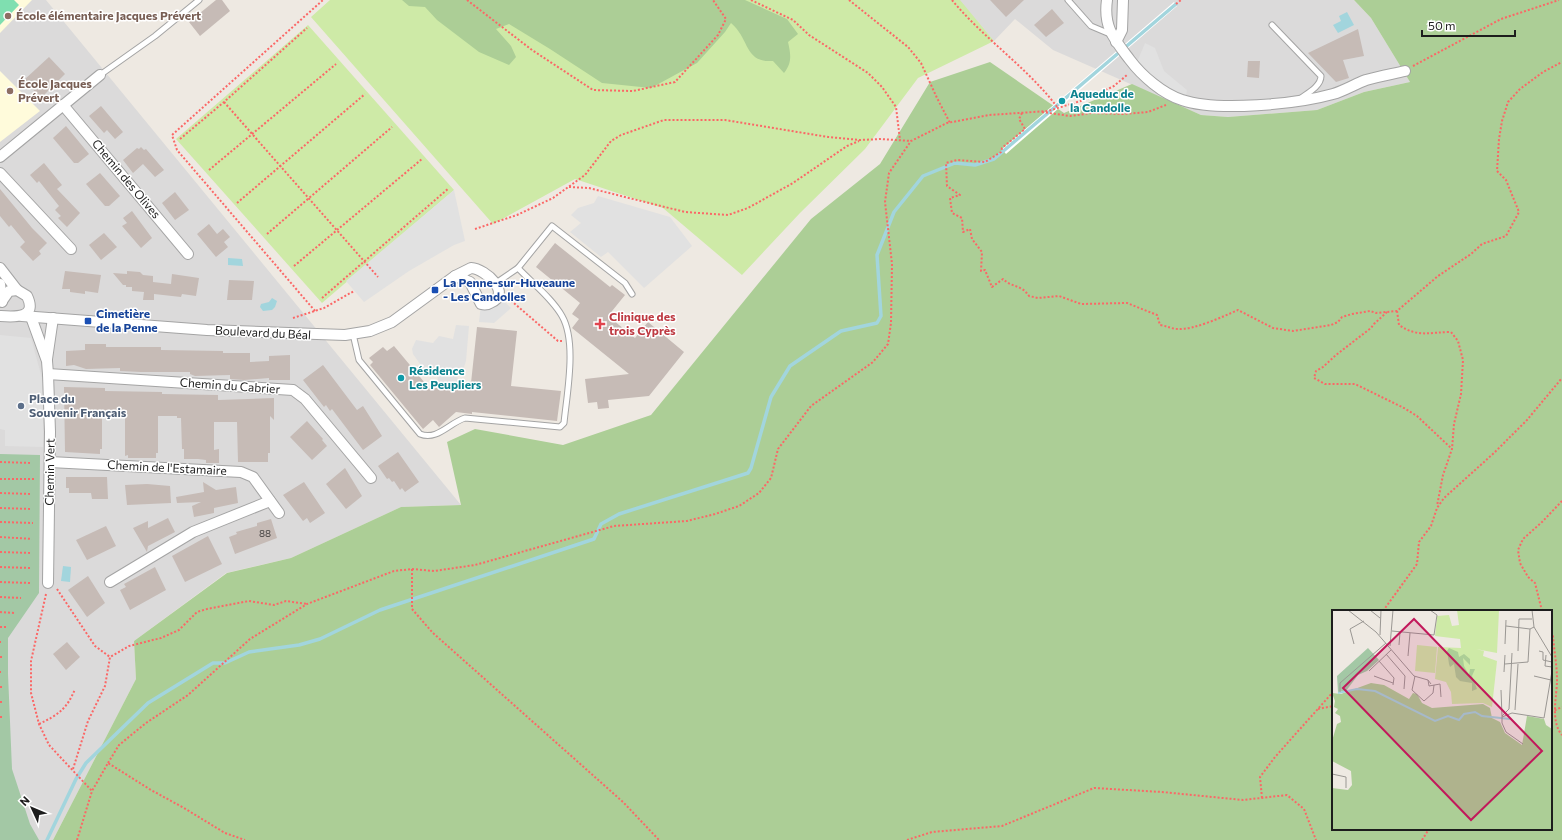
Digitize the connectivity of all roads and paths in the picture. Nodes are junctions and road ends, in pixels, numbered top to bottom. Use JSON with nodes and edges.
{"nodes":[{"id":1,"x":199,"y":0,"type":"edge"},
{"id":2,"x":323,"y":0,"type":"edge"},
{"id":3,"x":467,"y":0,"type":"edge"},
{"id":4,"x":713,"y":0,"type":"edge"},
{"id":5,"x":751,"y":0,"type":"edge"},
{"id":6,"x":849,"y":0,"type":"edge"},
{"id":7,"x":952,"y":0,"type":"edge"},
{"id":8,"x":1068,"y":0,"type":"edge"},
{"id":9,"x":1107,"y":0,"type":"edge"},
{"id":10,"x":1123,"y":0,"type":"edge"},
{"id":11,"x":1181,"y":0,"type":"edge"},
{"id":12,"x":1559,"y":0,"type":"edge"},
{"id":13,"x":1176,"y":4,"type":"dead end"},
{"id":14,"x":1272,"y":25,"type":"dead end"},
{"id":15,"x":307,"y":28,"type":"dead end"},
{"id":16,"x":1113,"y":38,"type":"junction"},
{"id":17,"x":1562,"y":62,"type":"edge"},
{"id":18,"x":336,"y":64,"type":"dead end"},
{"id":19,"x":1135,"y":67,"type":"junction"},
{"id":20,"x":1405,"y":71,"type":"joint"},
{"id":21,"x":100,"y":75,"type":"joint"},
{"id":22,"x":365,"y":94,"type":"dead end"},
{"id":23,"x":1180,"y":100,"type":"junction"},
{"id":24,"x":1297,"y":101,"type":"junction"},
{"id":25,"x":224,"y":102,"type":"junction"},
{"id":26,"x":63,"y":105,"type":"junction"},
{"id":27,"x":1058,"y":108,"type":"junction"},
{"id":28,"x":1037,"y":112,"type":"junction"},
{"id":29,"x":1022,"y":113,"type":"junction"},
{"id":30,"x":950,"y":123,"type":"junction"},
{"id":31,"x":392,"y":127,"type":"dead end"},
{"id":32,"x":252,"y":134,"type":"junction"},
{"id":33,"x":180,"y":138,"type":"dead end"},
{"id":34,"x":860,"y":140,"type":"junction"},
{"id":35,"x":900,"y":140,"type":"junction"},
{"id":36,"x":911,"y":141,"type":"junction"},
{"id":37,"x":0,"y":157,"type":"edge"},
{"id":38,"x":422,"y":159,"type":"dead end"},
{"id":39,"x":280,"y":167,"type":"junction"},
{"id":40,"x":209,"y":170,"type":"dead end"},
{"id":41,"x":0,"y":173,"type":"edge"},
{"id":42,"x":449,"y":188,"type":"dead end"},
{"id":43,"x":568,"y":188,"type":"junction"},
{"id":44,"x":309,"y":199,"type":"junction"},
{"id":45,"x":237,"y":203,"type":"dead end"},
{"id":46,"x":475,"y":229,"type":"dead end"},
{"id":47,"x":336,"y":231,"type":"junction"},
{"id":48,"x":267,"y":234,"type":"dead end"},
{"id":49,"x":71,"y":249,"type":"dead end"},
{"id":50,"x":188,"y":254,"type":"dead end"},
{"id":51,"x":364,"y":262,"type":"junction"},
{"id":52,"x":294,"y":266,"type":"dead end"},
{"id":53,"x":0,"y":268,"type":"edge"},
{"id":54,"x":518,"y":268,"type":"junction"},
{"id":55,"x":455,"y":276,"type":"junction"},
{"id":56,"x":378,"y":277,"type":"dead end"},
{"id":57,"x":0,"y":284,"type":"edge"},
{"id":58,"x":498,"y":287,"type":"junction"},
{"id":59,"x":17,"y":290,"type":"junction"},
{"id":60,"x":354,"y":291,"type":"dead end"},
{"id":61,"x":632,"y":294,"type":"dead end"},
{"id":62,"x":322,"y":298,"type":"dead end"},
{"id":63,"x":3,"y":309,"type":"edge"},
{"id":64,"x":315,"y":311,"type":"junction"},
{"id":65,"x":1388,"y":311,"type":"junction"},
{"id":66,"x":1397,"y":311,"type":"junction"},
{"id":67,"x":27,"y":313,"type":"junction"},
{"id":68,"x":53,"y":318,"type":"junction"},
{"id":69,"x":293,"y":318,"type":"dead end"},
{"id":70,"x":353,"y":334,"type":"junction"},
{"id":71,"x":568,"y":338,"type":"junction"},
{"id":72,"x":47,"y":361,"type":"junction"},
{"id":73,"x":48,"y":374,"type":"junction"},
{"id":74,"x":1562,"y":378,"type":"edge"},
{"id":75,"x":1452,"y":449,"type":"junction"},
{"id":76,"x":0,"y":462,"type":"edge"},
{"id":77,"x":50,"y":462,"type":"junction"},
{"id":78,"x":32,"y":463,"type":"dead end"},
{"id":79,"x":371,"y":478,"type":"dead end"},
{"id":80,"x":0,"y":479,"type":"edge"},
{"id":81,"x":34,"y":479,"type":"dead end"},
{"id":82,"x":0,"y":493,"type":"edge"},
{"id":83,"x":32,"y":494,"type":"dead end"},
{"id":84,"x":270,"y":501,"type":"junction"},
{"id":85,"x":1562,"y":501,"type":"edge"},
{"id":86,"x":0,"y":508,"type":"edge"},
{"id":87,"x":32,"y":508,"type":"dead end"},
{"id":88,"x":1437,"y":508,"type":"junction"},
{"id":89,"x":278,"y":513,"type":"dead end"},
{"id":90,"x":0,"y":522,"type":"edge"},
{"id":91,"x":33,"y":523,"type":"dead end"},
{"id":92,"x":0,"y":537,"type":"edge"},
{"id":93,"x":32,"y":539,"type":"dead end"},
{"id":94,"x":0,"y":552,"type":"edge"},
{"id":95,"x":32,"y":554,"type":"dead end"},
{"id":96,"x":0,"y":567,"type":"edge"},
{"id":97,"x":31,"y":568,"type":"dead end"},
{"id":98,"x":412,"y":569,"type":"junction"},
{"id":99,"x":0,"y":582,"type":"edge"},
{"id":100,"x":110,"y":582,"type":"dead end"},
{"id":101,"x":30,"y":583,"type":"dead end"},
{"id":102,"x":52,"y":585,"type":"junction"},
{"id":103,"x":0,"y":597,"type":"edge"},
{"id":104,"x":21,"y":598,"type":"dead end"},
{"id":105,"x":307,"y":604,"type":"junction"},
{"id":106,"x":1384,"y":610,"type":"edge"},
{"id":107,"x":1542,"y":610,"type":"edge"},
{"id":108,"x":0,"y":612,"type":"edge"},
{"id":109,"x":14,"y":613,"type":"dead end"},
{"id":110,"x":0,"y":627,"type":"edge"},
{"id":111,"x":7,"y":627,"type":"dead end"},
{"id":112,"x":1552,"y":634,"type":"edge"},
{"id":113,"x":110,"y":657,"type":"junction"},
{"id":114,"x":75,"y":689,"type":"dead end"},
{"id":115,"x":1332,"y":693,"type":"edge"},
{"id":116,"x":1332,"y":706,"type":"edge"},
{"id":117,"x":1562,"y":707,"type":"edge"},
{"id":118,"x":1317,"y":709,"type":"junction"},
{"id":119,"x":1555,"y":711,"type":"junction"},
{"id":120,"x":1552,"y":712,"type":"edge"},
{"id":121,"x":39,"y":724,"type":"junction"},
{"id":122,"x":1562,"y":735,"type":"edge"},
{"id":123,"x":108,"y":763,"type":"junction"},
{"id":124,"x":73,"y":769,"type":"junction"},
{"id":125,"x":92,"y":791,"type":"junction"},
{"id":126,"x":1262,"y":798,"type":"junction"},
{"id":127,"x":1428,"y":830,"type":"edge"},
{"id":128,"x":77,"y":840,"type":"edge"},
{"id":129,"x":245,"y":840,"type":"edge"},
{"id":130,"x":659,"y":840,"type":"edge"},
{"id":131,"x":906,"y":840,"type":"edge"},
{"id":132,"x":1316,"y":840,"type":"edge"},
{"id":133,"x":1422,"y":840,"type":"edge"}],
"edges":[{"from":1,"to":21,"type":"lane"},
{"from":2,"to":64,"type":"path"},
{"from":3,"to":4,"type":"path"},
{"from":5,"to":35,"type":"path"},
{"from":6,"to":30,"type":"path"},
{"from":7,"to":27,"type":"path"},
{"from":8,"to":16,"type":"lane"},
{"from":9,"to":16,"type":"street"},
{"from":10,"to":16,"type":"street"},
{"from":11,"to":13,"type":"path"},
{"from":12,"to":20,"type":"path"},
{"from":14,"to":24,"type":"lane"},
{"from":15,"to":25,"type":"path"},
{"from":16,"to":19,"type":"street"},
{"from":17,"to":66,"type":"path"},
{"from":18,"to":32,"type":"path"},
{"from":19,"to":23,"type":"street"},
{"from":19,"to":27,"type":"path"},
{"from":20,"to":24,"type":"street"},
{"from":21,"to":26,"type":"street"},
{"from":22,"to":39,"type":"path"},
{"from":23,"to":24,"type":"street"},
{"from":23,"to":28,"type":"path"},
{"from":25,"to":32,"type":"path"},
{"from":25,"to":33,"type":"path"},
{"from":26,"to":37,"type":"street"},
{"from":26,"to":50,"type":"street","name":"Chemin des Olives"},
{"from":27,"to":28,"type":"path"},
{"from":28,"to":29,"type":"path"},
{"from":29,"to":30,"type":"path"},
{"from":29,"to":65,"type":"path"},
{"from":30,"to":36,"type":"path"},
{"from":31,"to":44,"type":"path"},
{"from":32,"to":39,"type":"path"},
{"from":32,"to":40,"type":"path"},
{"from":34,"to":35,"type":"path"},
{"from":34,"to":43,"type":"path"},
{"from":34,"to":43,"type":"path"},
{"from":35,"to":36,"type":"path"},
{"from":36,"to":98,"type":"path"},
{"from":38,"to":47,"type":"path"},
{"from":39,"to":44,"type":"path"},
{"from":39,"to":45,"type":"path"},
{"from":41,"to":49,"type":"street"},
{"from":42,"to":51,"type":"path"},
{"from":43,"to":46,"type":"path"},
{"from":44,"to":47,"type":"path"},
{"from":44,"to":48,"type":"path"},
{"from":47,"to":51,"type":"path"},
{"from":47,"to":52,"type":"path"},
{"from":51,"to":56,"type":"path"},
{"from":51,"to":62,"type":"path"},
{"from":53,"to":59,"type":"street","name":"Chemin Vert"},
{"from":54,"to":58,"type":"lane"},
{"from":54,"to":61,"type":"lane"},
{"from":54,"to":71,"type":"lane"},
{"from":55,"to":58,"type":"street","name":"Boulevard du Béal"},
{"from":55,"to":58,"type":"street"},
{"from":55,"to":70,"type":"street","name":"Boulevard du Béal"},
{"from":57,"to":63,"type":"street"},
{"from":58,"to":71,"type":"path"},
{"from":59,"to":63,"type":"street"},
{"from":59,"to":67,"type":"street","name":"Chemin Vert"},
{"from":60,"to":64,"type":"path"},
{"from":63,"to":67,"type":"street"},
{"from":64,"to":69,"type":"path"},
{"from":65,"to":66,"type":"path"},
{"from":65,"to":75,"type":"path"},
{"from":66,"to":75,"type":"path"},
{"from":67,"to":68,"type":"street","name":"Boulevard du Béal"},
{"from":67,"to":72,"type":"street","name":"Chemin Vert"},
{"from":68,"to":70,"type":"street","name":"Boulevard du Béal"},
{"from":68,"to":72,"type":"street","name":"Chemin Vert"},
{"from":70,"to":71,"type":"lane"},
{"from":72,"to":73,"type":"street","name":"Chemin Vert"},
{"from":73,"to":77,"type":"street","name":"Chemin Vert"},
{"from":73,"to":79,"type":"street","name":"Chemin du Cabrier"},
{"from":74,"to":88,"type":"path"},
{"from":75,"to":88,"type":"path"},
{"from":76,"to":78,"type":"path"},
{"from":77,"to":84,"type":"street","name":"Chemin de l'Estamaire"},
{"from":77,"to":102,"type":"street","name":"Chemin Vert"},
{"from":80,"to":81,"type":"path"},
{"from":82,"to":83,"type":"path"},
{"from":84,"to":89,"type":"street","name":"Chemin de l'Estamaire"},
{"from":84,"to":100,"type":"street"},
{"from":85,"to":107,"type":"path"},
{"from":86,"to":87,"type":"path"},
{"from":88,"to":106,"type":"path"},
{"from":90,"to":91,"type":"path"},
{"from":92,"to":93,"type":"path"},
{"from":94,"to":95,"type":"path"},
{"from":96,"to":97,"type":"path"},
{"from":98,"to":105,"type":"path"},
{"from":98,"to":130,"type":"path"},
{"from":99,"to":101,"type":"path"},
{"from":102,"to":113,"type":"path"},
{"from":102,"to":121,"type":"path"},
{"from":103,"to":104,"type":"path"},
{"from":105,"to":113,"type":"path"},
{"from":105,"to":123,"type":"path"},
{"from":108,"to":109,"type":"path"},
{"from":110,"to":111,"type":"path"},
{"from":112,"to":119,"type":"path"},
{"from":113,"to":124,"type":"path"},
{"from":114,"to":121,"type":"path"},
{"from":115,"to":118,"type":"path"},
{"from":116,"to":118,"type":"path"},
{"from":117,"to":119,"type":"path"},
{"from":118,"to":126,"type":"path"},
{"from":119,"to":120,"type":"path"},
{"from":119,"to":122,"type":"path"},
{"from":121,"to":124,"type":"path"},
{"from":123,"to":125,"type":"path"},
{"from":123,"to":129,"type":"path"},
{"from":124,"to":125,"type":"path"},
{"from":125,"to":128,"type":"path"},
{"from":126,"to":131,"type":"path"},
{"from":126,"to":132,"type":"path"},
{"from":127,"to":133,"type":"path"}]}
